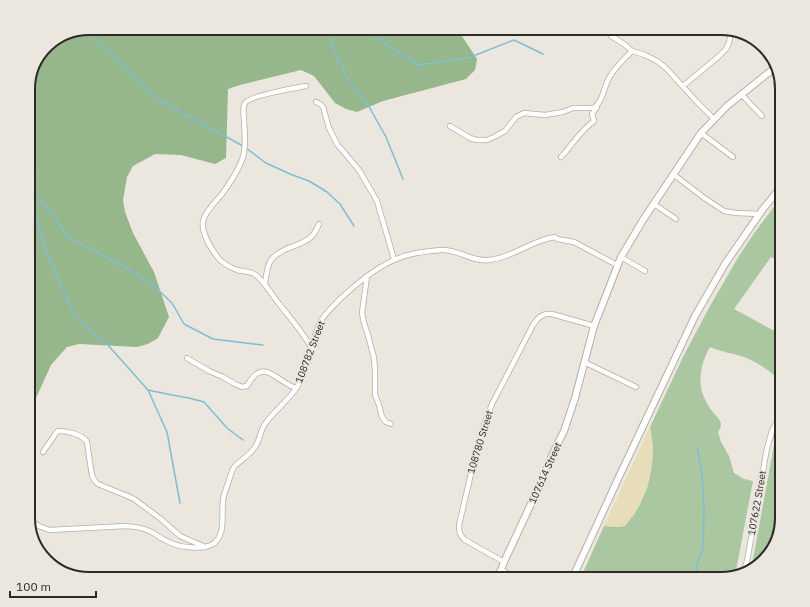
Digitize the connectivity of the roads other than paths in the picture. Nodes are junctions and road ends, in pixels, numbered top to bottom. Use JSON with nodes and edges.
{"nodes":[{"id":1,"x":611,"y":36,"type":"dead end"},
{"id":2,"x":730,"y":36,"type":"edge"},
{"id":3,"x":632,"y":51,"type":"junction"},
{"id":4,"x":772,"y":71,"type":"edge"},
{"id":5,"x":306,"y":86,"type":"dead end"},
{"id":6,"x":683,"y":86,"type":"junction"},
{"id":7,"x":741,"y":94,"type":"junction"},
{"id":8,"x":316,"y":102,"type":"dead end"},
{"id":9,"x":598,"y":104,"type":"junction"},
{"id":10,"x":762,"y":116,"type":"dead end"},
{"id":11,"x":714,"y":119,"type":"junction"},
{"id":12,"x":450,"y":126,"type":"dead end"},
{"id":13,"x":701,"y":133,"type":"junction"},
{"id":14,"x":561,"y":157,"type":"dead end"},
{"id":15,"x":733,"y":157,"type":"dead end"},
{"id":16,"x":673,"y":174,"type":"junction"},
{"id":17,"x":775,"y":195,"type":"edge"},
{"id":18,"x":654,"y":204,"type":"junction"},
{"id":19,"x":760,"y":214,"type":"junction"},
{"id":20,"x":676,"y":219,"type":"dead end"},
{"id":21,"x":319,"y":224,"type":"dead end"},
{"id":22,"x":621,"y":257,"type":"junction"},
{"id":23,"x":394,"y":259,"type":"junction"},
{"id":24,"x":617,"y":265,"type":"junction"},
{"id":25,"x":645,"y":271,"type":"dead end"},
{"id":26,"x":367,"y":276,"type":"junction"},
{"id":27,"x":264,"y":284,"type":"junction"},
{"id":28,"x":594,"y":326,"type":"junction"},
{"id":29,"x":312,"y":348,"type":"junction"},
{"id":30,"x":187,"y":358,"type":"dead end"},
{"id":31,"x":584,"y":362,"type":"junction"},
{"id":32,"x":296,"y":388,"type":"junction"},
{"id":33,"x":636,"y":388,"type":"dead end"},
{"id":34,"x":391,"y":424,"type":"dead end"},
{"id":35,"x":775,"y":425,"type":"edge"},
{"id":36,"x":43,"y":452,"type":"dead end"},
{"id":37,"x":35,"y":524,"type":"edge"},
{"id":38,"x":204,"y":547,"type":"junction"},
{"id":39,"x":504,"y":562,"type":"junction"},
{"id":40,"x":746,"y":566,"type":"edge"},
{"id":41,"x":501,"y":570,"type":"joint"},
{"id":42,"x":505,"y":572,"type":"edge"},
{"id":43,"x":575,"y":572,"type":"edge"}],
"edges":[{"from":1,"to":3,"type":"street"},
{"from":2,"to":6,"type":"street"},
{"from":3,"to":6,"type":"street"},
{"from":3,"to":9,"type":"street"},
{"from":4,"to":7,"type":"street","name":"107614 Street"},
{"from":5,"to":27,"type":"street"},
{"from":6,"to":11,"type":"street"},
{"from":7,"to":10,"type":"street"},
{"from":7,"to":11,"type":"street","name":"107614 Street"},
{"from":8,"to":23,"type":"street"},
{"from":9,"to":12,"type":"street"},
{"from":9,"to":14,"type":"street"},
{"from":11,"to":13,"type":"street","name":"107614 Street"},
{"from":13,"to":15,"type":"street"},
{"from":13,"to":16,"type":"street","name":"107614 Street"},
{"from":16,"to":18,"type":"street","name":"107614 Street"},
{"from":16,"to":19,"type":"street"},
{"from":17,"to":19,"type":"street"},
{"from":18,"to":20,"type":"street"},
{"from":18,"to":22,"type":"street","name":"107614 Street"},
{"from":19,"to":43,"type":"street"},
{"from":21,"to":27,"type":"street"},
{"from":22,"to":24,"type":"street","name":"107614 Street"},
{"from":22,"to":25,"type":"street"},
{"from":23,"to":24,"type":"street","name":"108782 Street"},
{"from":23,"to":26,"type":"street","name":"108782 Street"},
{"from":24,"to":28,"type":"street","name":"107614 Street"},
{"from":26,"to":29,"type":"street","name":"108782 Street"},
{"from":26,"to":34,"type":"street"},
{"from":27,"to":29,"type":"street"},
{"from":28,"to":31,"type":"street","name":"107614 Street"},
{"from":28,"to":39,"type":"street","name":"108780 Street"},
{"from":29,"to":32,"type":"street","name":"108782 Street"},
{"from":30,"to":32,"type":"street"},
{"from":31,"to":33,"type":"street"},
{"from":31,"to":39,"type":"street","name":"107614 Street"},
{"from":32,"to":38,"type":"street","name":"108782 Street"},
{"from":35,"to":40,"type":"street","name":"107622 Street"},
{"from":36,"to":38,"type":"street"},
{"from":37,"to":38,"type":"street"},
{"from":39,"to":41,"type":"street","name":"107614 Street"},
{"from":41,"to":42,"type":"street"}]}
